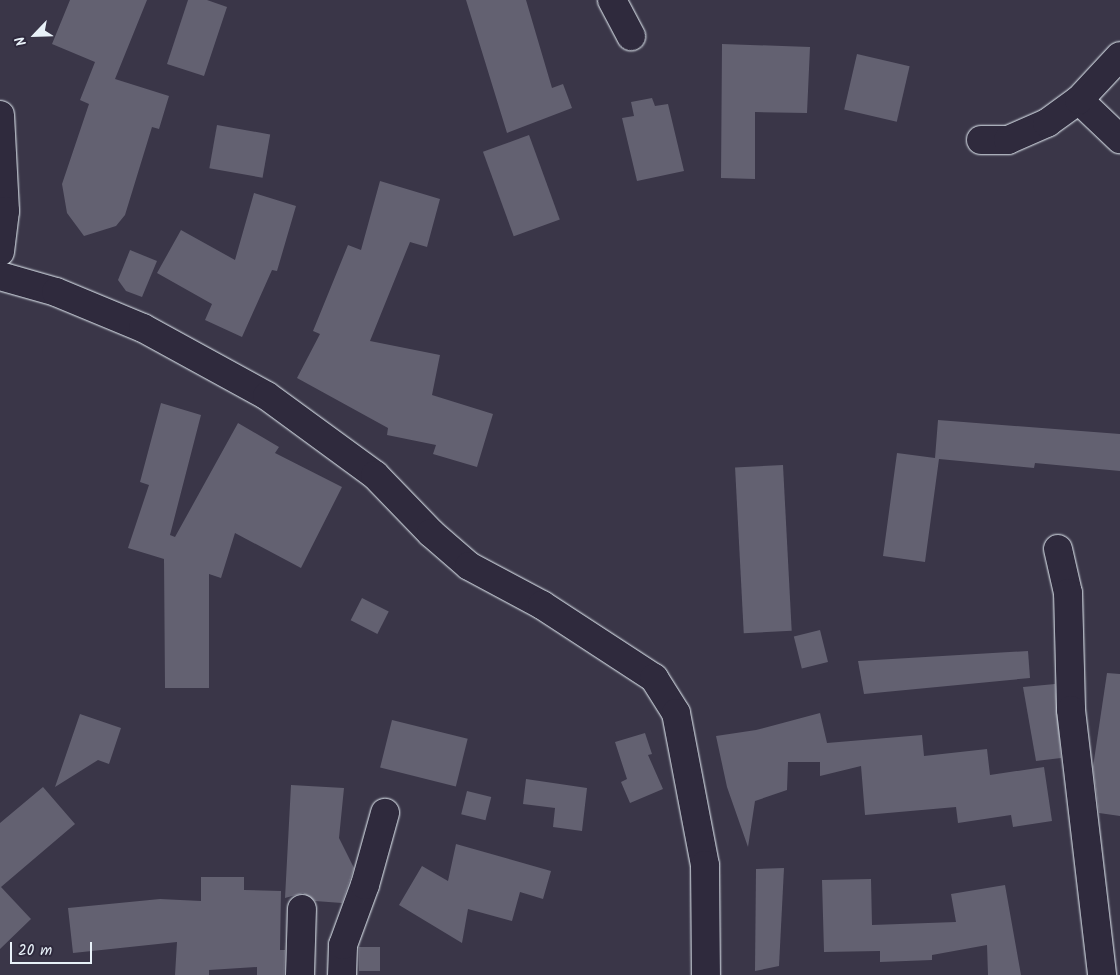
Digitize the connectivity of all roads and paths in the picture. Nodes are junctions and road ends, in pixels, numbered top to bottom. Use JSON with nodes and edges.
{"nodes":[{"id":1,"x":612,"y":0,"type":"edge"},
{"id":2,"x":631,"y":36,"type":"dead end"},
{"id":3,"x":1120,"y":56,"type":"edge"},
{"id":4,"x":1080,"y":100,"type":"junction"},
{"id":5,"x":0,"y":115,"type":"edge"},
{"id":6,"x":1120,"y":139,"type":"edge"},
{"id":7,"x":981,"y":140,"type":"dead end"},
{"id":8,"x":0,"y":252,"type":"edge"},
{"id":9,"x":0,"y":276,"type":"edge"},
{"id":10,"x":1058,"y":549,"type":"dead end"},
{"id":11,"x":385,"y":813,"type":"dead end"},
{"id":12,"x":302,"y":909,"type":"dead end"},
{"id":13,"x":300,"y":975,"type":"edge"},
{"id":14,"x":342,"y":975,"type":"edge"},
{"id":15,"x":706,"y":975,"type":"edge"},
{"id":16,"x":1102,"y":975,"type":"edge"}],
"edges":[{"from":1,"to":2,"type":"street"},
{"from":3,"to":4,"type":"street"},
{"from":4,"to":6,"type":"street"},
{"from":4,"to":7,"type":"street"},
{"from":5,"to":8,"type":"street"},
{"from":9,"to":15,"type":"street"},
{"from":10,"to":16,"type":"street"},
{"from":11,"to":14,"type":"street"},
{"from":12,"to":13,"type":"street"}]}
